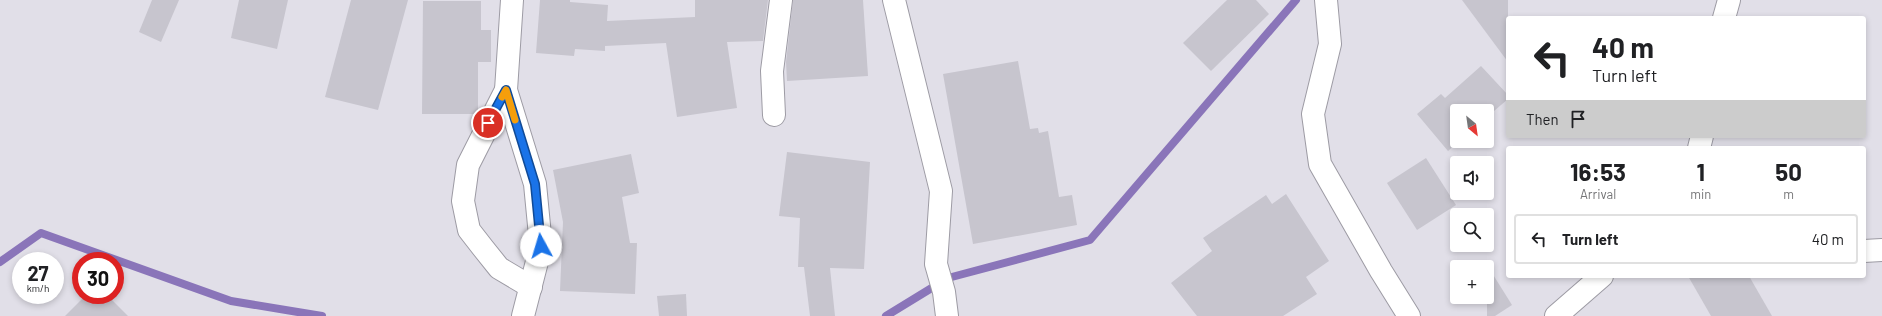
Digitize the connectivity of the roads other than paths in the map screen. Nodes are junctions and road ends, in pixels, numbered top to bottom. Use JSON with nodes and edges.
{"nodes":[{"id":1,"x":512,"y":0,"type":"edge"},
{"id":2,"x":781,"y":0,"type":"edge"},
{"id":3,"x":894,"y":0,"type":"edge"},
{"id":4,"x":1326,"y":0,"type":"edge"},
{"id":5,"x":1729,"y":0,"type":"edge"},
{"id":6,"x":1725,"y":16,"type":"edge"},
{"id":7,"x":506,"y":90,"type":"junction"},
{"id":8,"x":774,"y":115,"type":"dead end"},
{"id":9,"x":1866,"y":250,"type":"edge"},
{"id":10,"x":1882,"y":250,"type":"edge"},
{"id":11,"x":1600,"y":278,"type":"edge"},
{"id":12,"x":531,"y":288,"type":"junction"},
{"id":13,"x":523,"y":316,"type":"edge"},
{"id":14,"x":947,"y":316,"type":"edge"},
{"id":15,"x":1409,"y":316,"type":"edge"},
{"id":16,"x":1556,"y":316,"type":"edge"}],
"edges":[{"from":1,"to":7,"type":"street"},
{"from":2,"to":8,"type":"street"},
{"from":3,"to":14,"type":"street"},
{"from":4,"to":15,"type":"street"},
{"from":5,"to":6,"type":"street"},
{"from":7,"to":12,"type":"street"},
{"from":7,"to":12,"type":"street"},
{"from":9,"to":10,"type":"street"},
{"from":11,"to":16,"type":"street"},
{"from":12,"to":13,"type":"street"}]}
